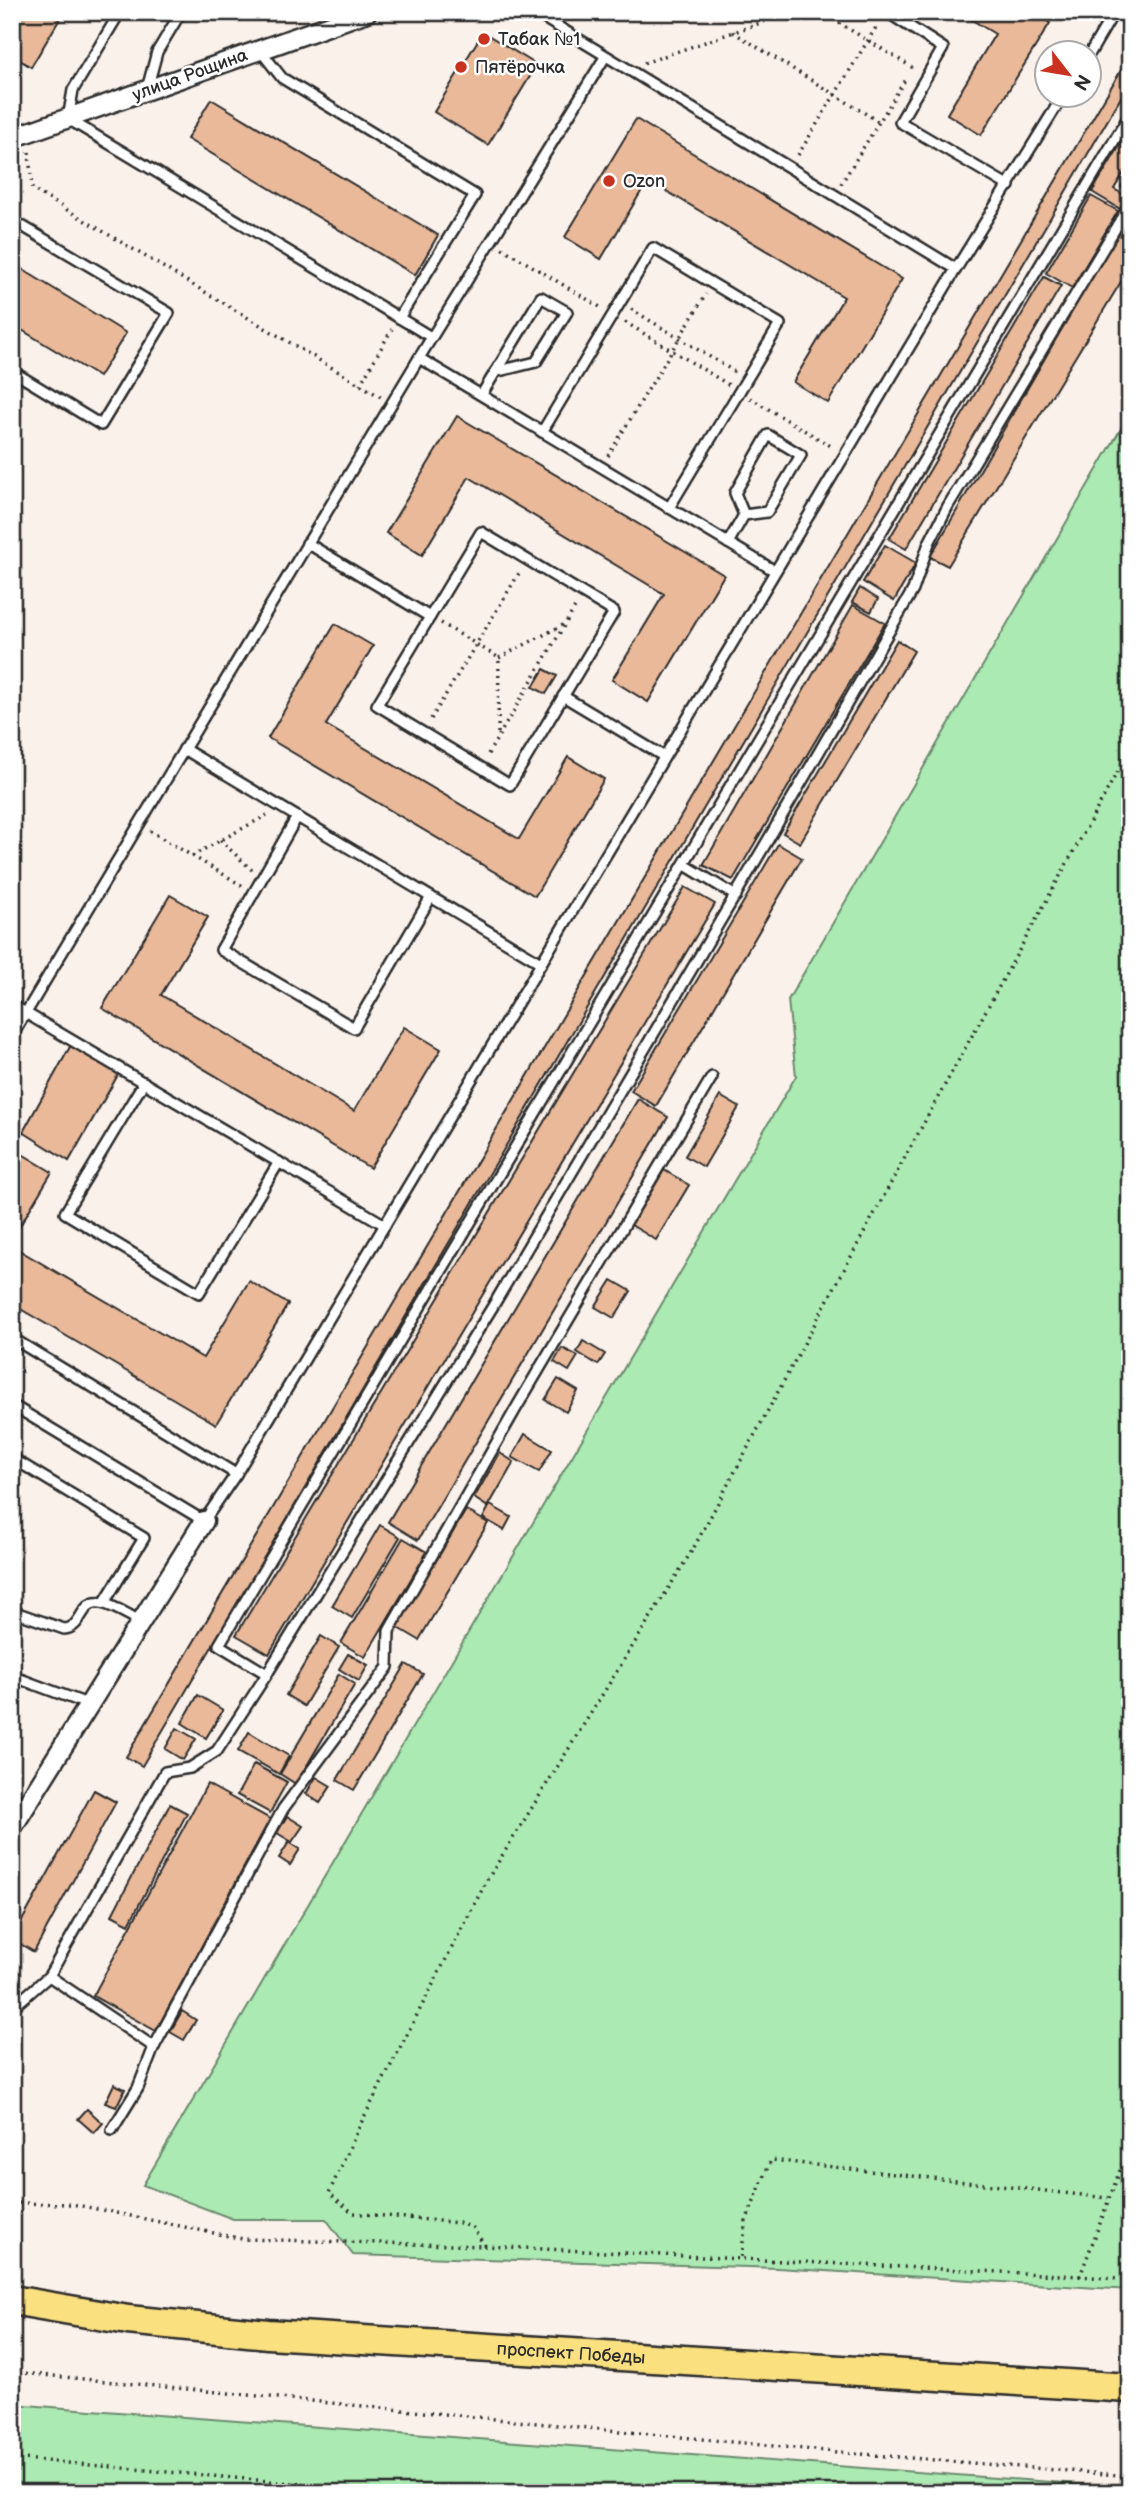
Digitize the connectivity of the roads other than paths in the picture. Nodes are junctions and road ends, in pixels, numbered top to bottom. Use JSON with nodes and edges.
{"nodes":[{"id":1,"x":120,"y":12,"type":"edge"},
{"id":2,"x":181,"y":12,"type":"edge"},
{"id":3,"x":367,"y":12,"type":"edge"},
{"id":4,"x":534,"y":12,"type":"edge"},
{"id":5,"x":887,"y":12,"type":"edge"},
{"id":6,"x":1114,"y":12,"type":"edge"},
{"id":7,"x":1098,"y":38,"type":"edge"},
{"id":8,"x":260,"y":50,"type":"junction"},
{"id":9,"x":605,"y":57,"type":"junction"},
{"id":10,"x":146,"y":91,"type":"junction"},
{"id":11,"x":1056,"y":108,"type":"edge"},
{"id":12,"x":1130,"y":114,"type":"edge"},
{"id":13,"x":68,"y":119,"type":"junction"},
{"id":14,"x":12,"y":123,"type":"edge"},
{"id":15,"x":20,"y":136,"type":"edge"},
{"id":16,"x":1009,"y":186,"type":"junction"},
{"id":17,"x":1130,"y":204,"type":"edge"},
{"id":18,"x":12,"y":220,"type":"edge"},
{"id":19,"x":956,"y":269,"type":"junction"},
{"id":20,"x":399,"y":318,"type":"junction"},
{"id":21,"x":431,"y":337,"type":"junction"},
{"id":22,"x":419,"y":358,"type":"junction"},
{"id":23,"x":12,"y":371,"type":"edge"},
{"id":24,"x":495,"y":372,"type":"junction"},
{"id":25,"x":482,"y":394,"type":"junction"},
{"id":26,"x":542,"y":432,"type":"junction"},
{"id":27,"x":669,"y":508,"type":"junction"},
{"id":28,"x":744,"y":515,"type":"junction"},
{"id":29,"x":728,"y":542,"type":"junction"},
{"id":30,"x":307,"y":543,"type":"junction"},
{"id":31,"x":775,"y":571,"type":"junction"},
{"id":32,"x":430,"y":617,"type":"junction"},
{"id":33,"x":563,"y":696,"type":"junction"},
{"id":34,"x":184,"y":749,"type":"junction"},
{"id":35,"x":663,"y":757,"type":"junction"},
{"id":36,"x":297,"y":817,"type":"junction"},
{"id":37,"x":685,"y":865,"type":"junction"},
{"id":38,"x":736,"y":895,"type":"junction"},
{"id":39,"x":431,"y":897,"type":"junction"},
{"id":40,"x":541,"y":963,"type":"junction"},
{"id":41,"x":12,"y":1005,"type":"edge"},
{"id":42,"x":26,"y":1013,"type":"junction"},
{"id":43,"x":12,"y":1036,"type":"edge"},
{"id":44,"x":712,"y":1077,"type":"dead end"},
{"id":45,"x":144,"y":1082,"type":"junction"},
{"id":46,"x":279,"y":1162,"type":"junction"},
{"id":47,"x":385,"y":1225,"type":"junction"},
{"id":48,"x":12,"y":1338,"type":"edge"},
{"id":49,"x":12,"y":1405,"type":"edge"},
{"id":50,"x":12,"y":1458,"type":"edge"},
{"id":51,"x":236,"y":1474,"type":"junction"},
{"id":52,"x":204,"y":1521,"type":"junction"},
{"id":53,"x":104,"y":1603,"type":"junction"},
{"id":54,"x":12,"y":1611,"type":"edge"},
{"id":55,"x":142,"y":1622,"type":"junction"},
{"id":56,"x":267,"y":1674,"type":"junction"},
{"id":57,"x":12,"y":1676,"type":"edge"},
{"id":58,"x":90,"y":1705,"type":"junction"},
{"id":59,"x":12,"y":1828,"type":"edge"},
{"id":60,"x":49,"y":1976,"type":"junction"},
{"id":61,"x":12,"y":2008,"type":"edge"},
{"id":62,"x":154,"y":2047,"type":"junction"},
{"id":63,"x":113,"y":2130,"type":"dead end"},
{"id":64,"x":12,"y":2300,"type":"edge"},
{"id":65,"x":1130,"y":2388,"type":"edge"}],
"edges":[{"from":1,"to":13,"type":"lane"},
{"from":2,"to":10,"type":"lane"},
{"from":3,"to":8,"type":"street","name":"улица Рощина"},
{"from":4,"to":9,"type":"lane"},
{"from":5,"to":16,"type":"lane"},
{"from":6,"to":7,"type":"lane"},
{"from":8,"to":10,"type":"street","name":"улица Рощина"},
{"from":8,"to":20,"type":"lane"},
{"from":9,"to":19,"type":"lane"},
{"from":9,"to":21,"type":"lane"},
{"from":10,"to":13,"type":"street","name":"улица Рощина"},
{"from":11,"to":16,"type":"lane"},
{"from":12,"to":37,"type":"lane"},
{"from":13,"to":15,"type":"street","name":"улица Рощина"},
{"from":13,"to":20,"type":"lane"},
{"from":14,"to":15,"type":"lane"},
{"from":16,"to":19,"type":"lane"},
{"from":17,"to":38,"type":"lane"},
{"from":18,"to":23,"type":"lane"},
{"from":19,"to":31,"type":"lane"},
{"from":20,"to":21,"type":"lane"},
{"from":21,"to":22,"type":"lane"},
{"from":22,"to":25,"type":"lane"},
{"from":22,"to":30,"type":"lane"},
{"from":24,"to":24,"type":"lane"},
{"from":24,"to":25,"type":"lane"},
{"from":25,"to":26,"type":"lane"},
{"from":26,"to":27,"type":"lane"},
{"from":26,"to":27,"type":"lane"},
{"from":27,"to":29,"type":"lane"},
{"from":28,"to":28,"type":"lane"},
{"from":28,"to":29,"type":"lane"},
{"from":29,"to":31,"type":"lane"},
{"from":30,"to":32,"type":"lane"},
{"from":30,"to":34,"type":"lane"},
{"from":31,"to":35,"type":"lane"},
{"from":32,"to":33,"type":"lane"},
{"from":32,"to":33,"type":"lane"},
{"from":33,"to":35,"type":"lane"},
{"from":34,"to":36,"type":"lane"},
{"from":34,"to":42,"type":"lane"},
{"from":35,"to":40,"type":"lane"},
{"from":36,"to":39,"type":"lane"},
{"from":36,"to":39,"type":"lane"},
{"from":37,"to":38,"type":"lane"},
{"from":37,"to":56,"type":"lane"},
{"from":38,"to":56,"type":"lane"},
{"from":39,"to":40,"type":"lane"},
{"from":40,"to":47,"type":"lane"},
{"from":41,"to":42,"type":"lane"},
{"from":42,"to":43,"type":"lane"},
{"from":42,"to":45,"type":"lane"},
{"from":44,"to":62,"type":"lane"},
{"from":45,"to":46,"type":"lane"},
{"from":45,"to":46,"type":"lane"},
{"from":46,"to":47,"type":"lane"},
{"from":47,"to":51,"type":"lane"},
{"from":48,"to":51,"type":"lane"},
{"from":49,"to":52,"type":"lane"},
{"from":50,"to":53,"type":"lane"},
{"from":51,"to":52,"type":"lane"},
{"from":52,"to":55,"type":"street"},
{"from":53,"to":54,"type":"lane"},
{"from":53,"to":55,"type":"lane"},
{"from":55,"to":58,"type":"street"},
{"from":56,"to":60,"type":"lane"},
{"from":57,"to":58,"type":"lane"},
{"from":58,"to":59,"type":"street"},
{"from":60,"to":61,"type":"lane"},
{"from":60,"to":62,"type":"lane"},
{"from":62,"to":63,"type":"lane"},
{"from":64,"to":65,"type":"main road","name":"проспект Победы"}]}
